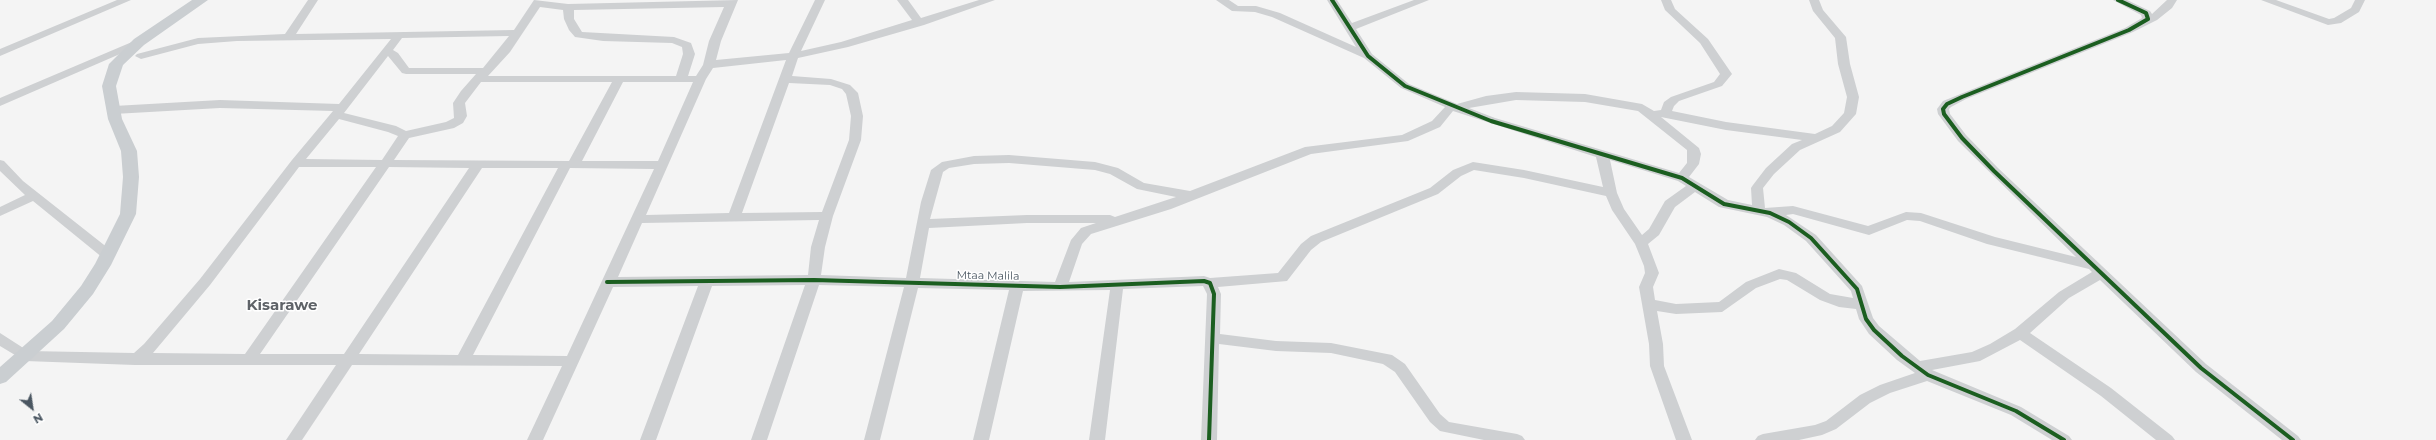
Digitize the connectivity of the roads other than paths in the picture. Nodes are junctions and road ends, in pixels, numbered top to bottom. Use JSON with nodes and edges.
{"nodes":[{"id":1,"x":126,"y":0,"type":"edge"},
{"id":2,"x":201,"y":0,"type":"edge"},
{"id":3,"x":313,"y":0,"type":"edge"},
{"id":4,"x":820,"y":0,"type":"edge"},
{"id":5,"x":902,"y":0,"type":"edge"},
{"id":6,"x":990,"y":0,"type":"edge"},
{"id":7,"x":1221,"y":0,"type":"edge"},
{"id":8,"x":1332,"y":0,"type":"edge"},
{"id":9,"x":1424,"y":0,"type":"edge"},
{"id":10,"x":1666,"y":0,"type":"edge"},
{"id":11,"x":1814,"y":0,"type":"edge"},
{"id":12,"x":2118,"y":0,"type":"edge"},
{"id":13,"x":2172,"y":0,"type":"edge"},
{"id":14,"x":2266,"y":0,"type":"edge"},
{"id":15,"x":2360,"y":0,"type":"edge"},
{"id":16,"x":538,"y":2,"type":"edge"},
{"id":17,"x":732,"y":2,"type":"edge"},
{"id":18,"x":568,"y":7,"type":"junction"},
{"id":19,"x":2148,"y":19,"type":"junction"},
{"id":20,"x":920,"y":23,"type":"junction"},
{"id":21,"x":1349,"y":28,"type":"junction"},
{"id":22,"x":517,"y":33,"type":"junction"},
{"id":23,"x":399,"y":35,"type":"junction"},
{"id":24,"x":289,"y":36,"type":"junction"},
{"id":25,"x":140,"y":49,"type":"junction"},
{"id":26,"x":387,"y":51,"type":"junction"},
{"id":27,"x":0,"y":53,"type":"edge"},
{"id":28,"x":794,"y":56,"type":"junction"},
{"id":29,"x":1368,"y":56,"type":"junction"},
{"id":30,"x":709,"y":65,"type":"junction"},
{"id":31,"x":483,"y":75,"type":"junction"},
{"id":32,"x":620,"y":78,"type":"junction"},
{"id":33,"x":700,"y":78,"type":"junction"},
{"id":34,"x":681,"y":79,"type":"junction"},
{"id":35,"x":785,"y":79,"type":"junction"},
{"id":36,"x":0,"y":102,"type":"edge"},
{"id":37,"x":1452,"y":107,"type":"junction"},
{"id":38,"x":114,"y":110,"type":"junction"},
{"id":39,"x":340,"y":111,"type":"junction"},
{"id":40,"x":1666,"y":113,"type":"junction"},
{"id":41,"x":1653,"y":115,"type":"junction"},
{"id":42,"x":405,"y":135,"type":"junction"},
{"id":43,"x":1817,"y":138,"type":"junction"},
{"id":44,"x":1602,"y":154,"type":"junction"},
{"id":45,"x":296,"y":163,"type":"junction"},
{"id":46,"x":0,"y":164,"type":"edge"},
{"id":47,"x":387,"y":164,"type":"junction"},
{"id":48,"x":569,"y":165,"type":"junction"},
{"id":49,"x":663,"y":165,"type":"junction"},
{"id":50,"x":477,"y":166,"type":"junction"},
{"id":51,"x":1682,"y":178,"type":"junction"},
{"id":52,"x":1695,"y":186,"type":"junction"},
{"id":53,"x":1611,"y":192,"type":"junction"},
{"id":54,"x":35,"y":196,"type":"junction"},
{"id":55,"x":1193,"y":196,"type":"junction"},
{"id":56,"x":0,"y":212,"type":"edge"},
{"id":57,"x":1764,"y":212,"type":"junction"},
{"id":58,"x":827,"y":216,"type":"junction"},
{"id":59,"x":734,"y":217,"type":"junction"},
{"id":60,"x":638,"y":219,"type":"junction"},
{"id":61,"x":1120,"y":220,"type":"junction"},
{"id":62,"x":924,"y":224,"type":"junction"},
{"id":63,"x":1641,"y":243,"type":"junction"},
{"id":64,"x":108,"y":255,"type":"junction"},
{"id":65,"x":2099,"y":269,"type":"junction"},
{"id":66,"x":814,"y":280,"type":"junction"},
{"id":67,"x":607,"y":282,"type":"junction"},
{"id":68,"x":706,"y":283,"type":"junction"},
{"id":69,"x":1210,"y":283,"type":"junction"},
{"id":70,"x":912,"y":284,"type":"junction"},
{"id":71,"x":1117,"y":285,"type":"junction"},
{"id":72,"x":1016,"y":286,"type":"junction"},
{"id":73,"x":1060,"y":287,"type":"junction"},
{"id":74,"x":1648,"y":304,"type":"junction"},
{"id":75,"x":1861,"y":304,"type":"junction"},
{"id":76,"x":2020,"y":333,"type":"junction"},
{"id":77,"x":0,"y":338,"type":"edge"},
{"id":78,"x":1212,"y":338,"type":"junction"},
{"id":79,"x":25,"y":356,"type":"junction"},
{"id":80,"x":348,"y":358,"type":"junction"},
{"id":81,"x":135,"y":360,"type":"junction"},
{"id":82,"x":248,"y":360,"type":"junction"},
{"id":83,"x":463,"y":360,"type":"junction"},
{"id":84,"x":572,"y":361,"type":"junction"},
{"id":85,"x":1923,"y":371,"type":"junction"},
{"id":86,"x":0,"y":377,"type":"edge"},
{"id":87,"x":294,"y":440,"type":"edge"},
{"id":88,"x":535,"y":440,"type":"edge"},
{"id":89,"x":648,"y":440,"type":"edge"},
{"id":90,"x":759,"y":440,"type":"edge"},
{"id":91,"x":872,"y":440,"type":"edge"},
{"id":92,"x":981,"y":440,"type":"edge"},
{"id":93,"x":1097,"y":440,"type":"edge"},
{"id":94,"x":1209,"y":440,"type":"edge"},
{"id":95,"x":1518,"y":440,"type":"edge"},
{"id":96,"x":1684,"y":440,"type":"edge"},
{"id":97,"x":1763,"y":440,"type":"edge"},
{"id":98,"x":2064,"y":440,"type":"edge"},
{"id":99,"x":2166,"y":440,"type":"edge"},
{"id":100,"x":2293,"y":440,"type":"edge"}],
"edges":[{"from":1,"to":27,"type":"street"},
{"from":2,"to":25,"type":"main road"},
{"from":3,"to":24,"type":"street"},
{"from":4,"to":28,"type":"street"},
{"from":5,"to":20,"type":"street"},
{"from":6,"to":20,"type":"street"},
{"from":7,"to":29,"type":"street"},
{"from":8,"to":21,"type":"street"},
{"from":9,"to":21,"type":"street"},
{"from":10,"to":40,"type":"street"},
{"from":11,"to":43,"type":"street"},
{"from":12,"to":19,"type":"street"},
{"from":13,"to":19,"type":"street"},
{"from":14,"to":15,"type":"street"},
{"from":16,"to":18,"type":"street"},
{"from":16,"to":22,"type":"street"},
{"from":17,"to":18,"type":"street"},
{"from":17,"to":30,"type":"street"},
{"from":18,"to":34,"type":"street"},
{"from":19,"to":65,"type":"street"},
{"from":20,"to":28,"type":"street"},
{"from":21,"to":29,"type":"street"},
{"from":22,"to":23,"type":"street"},
{"from":22,"to":31,"type":"street"},
{"from":23,"to":24,"type":"street"},
{"from":23,"to":26,"type":"street"},
{"from":24,"to":25,"type":"street"},
{"from":25,"to":36,"type":"street"},
{"from":25,"to":38,"type":"main road"},
{"from":26,"to":31,"type":"street"},
{"from":26,"to":39,"type":"street"},
{"from":28,"to":30,"type":"street"},
{"from":28,"to":35,"type":"street"},
{"from":29,"to":37,"type":"street"},
{"from":30,"to":33,"type":"street"},
{"from":31,"to":32,"type":"street"},
{"from":31,"to":42,"type":"street"},
{"from":32,"to":34,"type":"street"},
{"from":32,"to":48,"type":"street"},
{"from":33,"to":34,"type":"street"},
{"from":33,"to":49,"type":"street"},
{"from":35,"to":58,"type":"street"},
{"from":35,"to":59,"type":"street"},
{"from":37,"to":41,"type":"street"},
{"from":37,"to":44,"type":"street"},
{"from":37,"to":55,"type":"street"},
{"from":38,"to":39,"type":"street"},
{"from":38,"to":64,"type":"main road"},
{"from":39,"to":42,"type":"street"},
{"from":39,"to":45,"type":"street"},
{"from":40,"to":41,"type":"street"},
{"from":40,"to":43,"type":"street"},
{"from":41,"to":51,"type":"street"},
{"from":42,"to":47,"type":"street"},
{"from":43,"to":57,"type":"street"},
{"from":44,"to":51,"type":"street"},
{"from":44,"to":53,"type":"street"},
{"from":45,"to":47,"type":"street"},
{"from":45,"to":81,"type":"street"},
{"from":46,"to":54,"type":"street"},
{"from":47,"to":50,"type":"street"},
{"from":47,"to":82,"type":"street"},
{"from":48,"to":49,"type":"street"},
{"from":48,"to":50,"type":"street"},
{"from":48,"to":83,"type":"street"},
{"from":49,"to":60,"type":"street"},
{"from":50,"to":80,"type":"street"},
{"from":51,"to":52,"type":"street"},
{"from":52,"to":57,"type":"street"},
{"from":52,"to":63,"type":"street"},
{"from":53,"to":63,"type":"street"},
{"from":53,"to":69,"type":"street","name":"Mtaa Malila"},
{"from":54,"to":56,"type":"street"},
{"from":54,"to":64,"type":"street"},
{"from":55,"to":61,"type":"street"},
{"from":55,"to":62,"type":"street"},
{"from":57,"to":65,"type":"street"},
{"from":57,"to":75,"type":"street"},
{"from":58,"to":59,"type":"street"},
{"from":58,"to":66,"type":"street"},
{"from":59,"to":60,"type":"street"},
{"from":60,"to":67,"type":"street"},
{"from":61,"to":62,"type":"street"},
{"from":61,"to":73,"type":"street"},
{"from":62,"to":70,"type":"street"},
{"from":63,"to":74,"type":"street"},
{"from":64,"to":79,"type":"main road"},
{"from":65,"to":76,"type":"street"},
{"from":65,"to":100,"type":"street"},
{"from":66,"to":68,"type":"street","name":"Mtaa Malila"},
{"from":66,"to":70,"type":"street","name":"Mtaa Malila"},
{"from":66,"to":90,"type":"street"},
{"from":67,"to":68,"type":"street","name":"Mtaa Malila"},
{"from":67,"to":84,"type":"street"},
{"from":68,"to":89,"type":"street"},
{"from":69,"to":71,"type":"street","name":"Mtaa Malila"},
{"from":69,"to":78,"type":"street"},
{"from":70,"to":72,"type":"street","name":"Mtaa Malila"},
{"from":70,"to":91,"type":"street"},
{"from":71,"to":73,"type":"street","name":"Mtaa Malila"},
{"from":71,"to":93,"type":"street"},
{"from":72,"to":73,"type":"street","name":"Mtaa Malila"},
{"from":72,"to":92,"type":"street"},
{"from":74,"to":75,"type":"street"},
{"from":74,"to":96,"type":"street"},
{"from":75,"to":85,"type":"street"},
{"from":76,"to":85,"type":"street"},
{"from":76,"to":99,"type":"street"},
{"from":77,"to":79,"type":"street"},
{"from":78,"to":94,"type":"street"},
{"from":78,"to":95,"type":"street"},
{"from":79,"to":81,"type":"street"},
{"from":79,"to":86,"type":"main road"},
{"from":80,"to":82,"type":"street"},
{"from":80,"to":83,"type":"street"},
{"from":80,"to":87,"type":"street"},
{"from":81,"to":82,"type":"street"},
{"from":83,"to":84,"type":"street"},
{"from":84,"to":88,"type":"street"},
{"from":85,"to":97,"type":"street"},
{"from":85,"to":98,"type":"street"}]}
